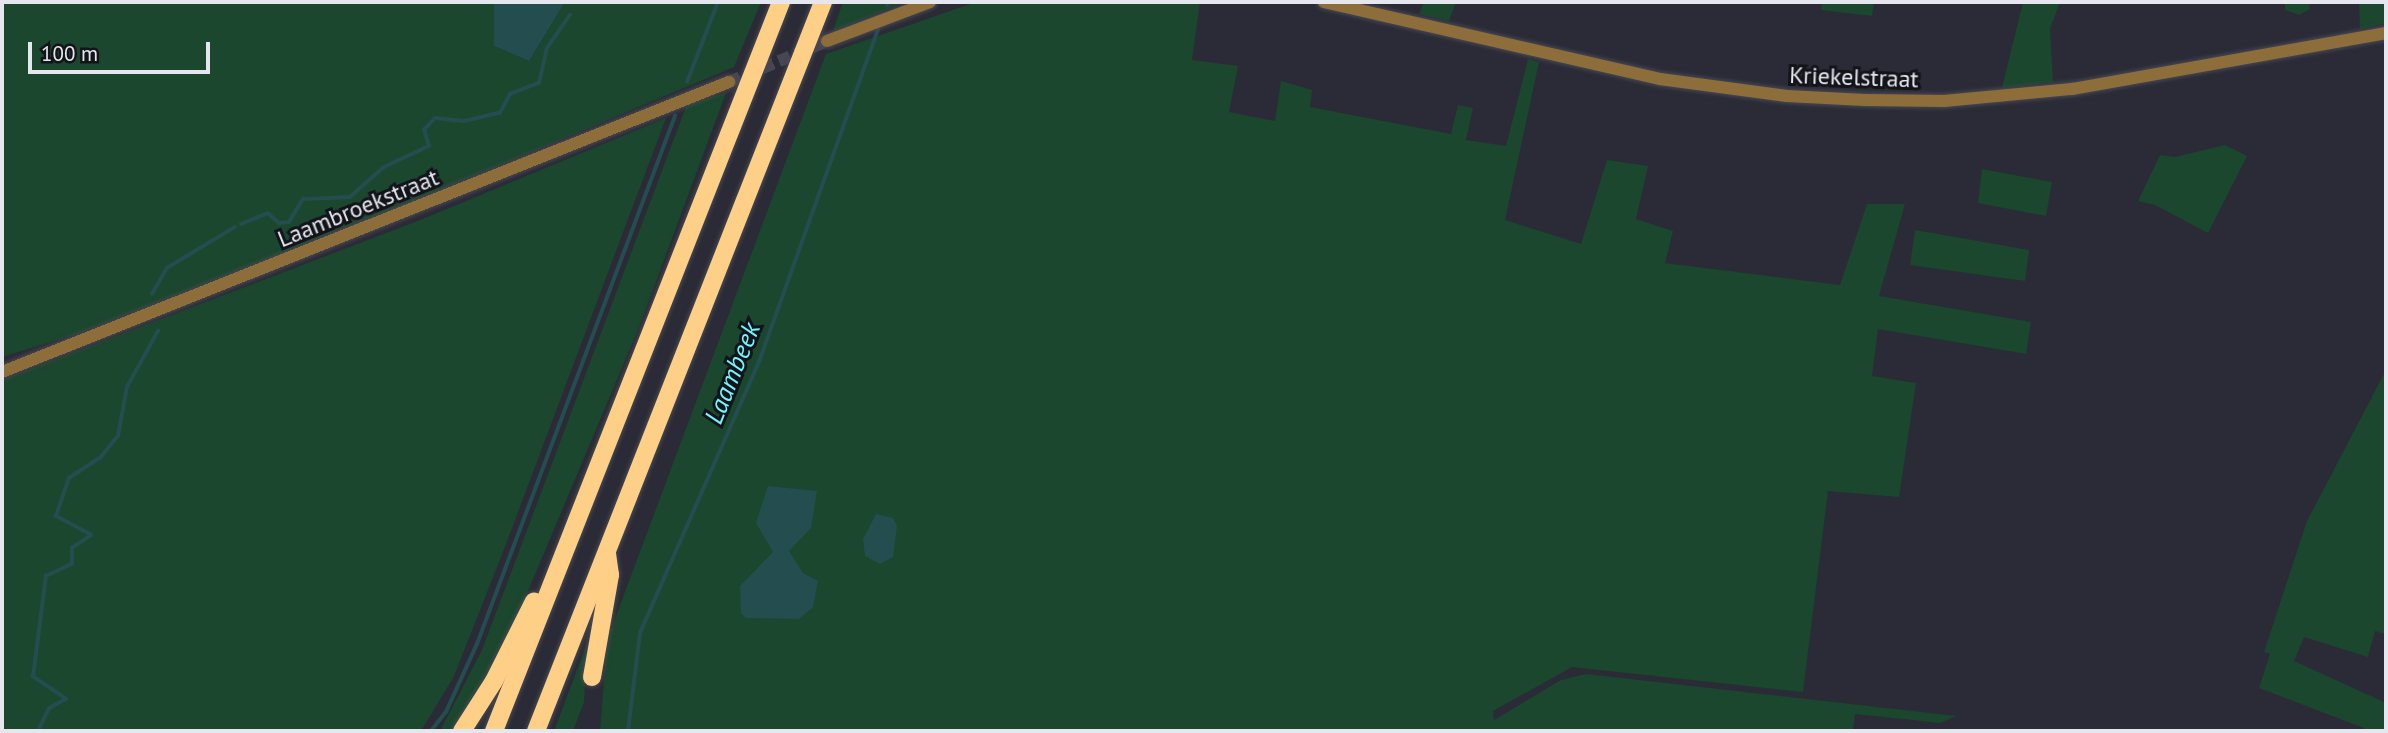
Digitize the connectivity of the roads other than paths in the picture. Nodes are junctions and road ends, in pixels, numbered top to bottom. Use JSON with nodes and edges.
{"nodes":[{"id":1,"x":780,"y":2,"type":"edge"},
{"id":2,"x":823,"y":2,"type":"edge"},
{"id":3,"x":930,"y":2,"type":"edge"},
{"id":4,"x":1324,"y":2,"type":"edge"},
{"id":5,"x":2386,"y":33,"type":"edge"},
{"id":6,"x":827,"y":41,"type":"tunnel mouth"},
{"id":7,"x":729,"y":82,"type":"tunnel mouth"},
{"id":8,"x":2,"y":372,"type":"edge"},
{"id":9,"x":606,"y":551,"type":"junction"},
{"id":10,"x":562,"y":559,"type":"junction"},
{"id":11,"x":592,"y":677,"type":"dead end"},
{"id":12,"x":462,"y":731,"type":"edge"},
{"id":13,"x":494,"y":731,"type":"edge"},
{"id":14,"x":536,"y":731,"type":"edge"}],
"edges":[{"from":1,"to":10,"type":"highway"},
{"from":2,"to":9,"type":"highway"},
{"from":3,"to":6,"type":"street"},
{"from":4,"to":5,"type":"street","name":"Kriekelstraat"},
{"from":7,"to":8,"type":"street","name":"Laambroekstraat"},
{"from":9,"to":11,"type":"highway"},
{"from":9,"to":14,"type":"highway"},
{"from":10,"to":12,"type":"highway"},
{"from":10,"to":13,"type":"highway"}]}
